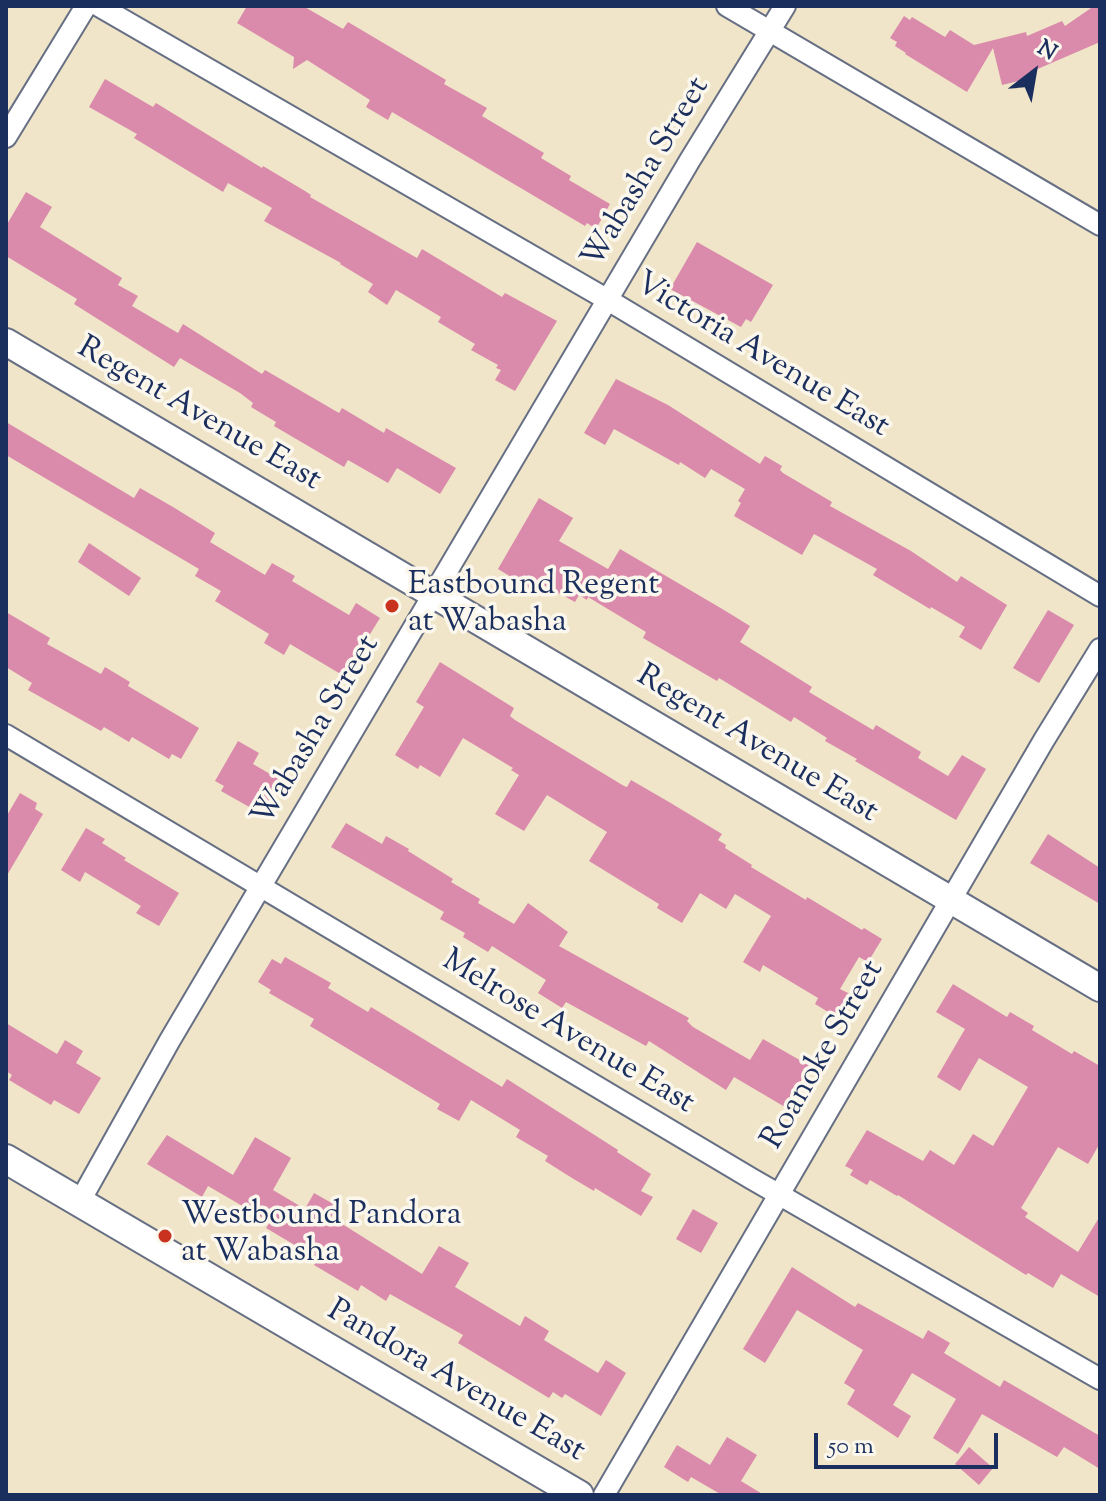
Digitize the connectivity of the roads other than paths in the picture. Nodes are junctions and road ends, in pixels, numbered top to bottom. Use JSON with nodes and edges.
{"nodes":[{"id":1,"x":86,"y":6,"type":"edge"},
{"id":2,"x":99,"y":6,"type":"edge"},
{"id":3,"x":727,"y":6,"type":"edge"},
{"id":4,"x":785,"y":6,"type":"edge"},
{"id":5,"x":769,"y":31,"type":"junction"},
{"id":6,"x":6,"y":137,"type":"edge"},
{"id":7,"x":1100,"y":225,"type":"edge"},
{"id":8,"x":608,"y":300,"type":"junction"},
{"id":9,"x":6,"y":342,"type":"edge"},
{"id":10,"x":434,"y":594,"type":"junction"},
{"id":11,"x":1100,"y":596,"type":"edge"},
{"id":12,"x":1100,"y":649,"type":"edge"},
{"id":13,"x":6,"y":735,"type":"edge"},
{"id":14,"x":262,"y":887,"type":"junction"},
{"id":15,"x":950,"y":901,"type":"junction"},
{"id":16,"x":1100,"y":988,"type":"edge"},
{"id":17,"x":6,"y":1159,"type":"edge"},
{"id":18,"x":779,"y":1195,"type":"junction"},
{"id":19,"x":79,"y":1203,"type":"junction"},
{"id":20,"x":1100,"y":1379,"type":"edge"},
{"id":21,"x":579,"y":1495,"type":"edge"},
{"id":22,"x":604,"y":1495,"type":"edge"}],
"edges":[{"from":1,"to":6,"type":"street"},
{"from":2,"to":8,"type":"street","name":"Victoria Avenue East"},
{"from":3,"to":5,"type":"street"},
{"from":4,"to":5,"type":"street","name":"Wabasha Street"},
{"from":5,"to":7,"type":"street"},
{"from":5,"to":8,"type":"street","name":"Wabasha Street"},
{"from":8,"to":10,"type":"street","name":"Wabasha Street"},
{"from":8,"to":11,"type":"street","name":"Victoria Avenue East"},
{"from":9,"to":10,"type":"street","name":"Regent Avenue East"},
{"from":10,"to":14,"type":"street","name":"Wabasha Street"},
{"from":10,"to":15,"type":"street","name":"Regent Avenue East"},
{"from":12,"to":15,"type":"street","name":"Roanoke Street"},
{"from":13,"to":14,"type":"street","name":"Melrose Avenue East"},
{"from":14,"to":18,"type":"street","name":"Melrose Avenue East"},
{"from":14,"to":19,"type":"street","name":"Wabasha Street"},
{"from":15,"to":16,"type":"street","name":"Regent Avenue East"},
{"from":15,"to":18,"type":"street","name":"Roanoke Street"},
{"from":17,"to":19,"type":"main road","name":"Pandora Avenue East"},
{"from":18,"to":20,"type":"street","name":"Melrose Avenue East"},
{"from":18,"to":22,"type":"street","name":"Roanoke Street"},
{"from":19,"to":21,"type":"main road","name":"Pandora Avenue East"}]}
